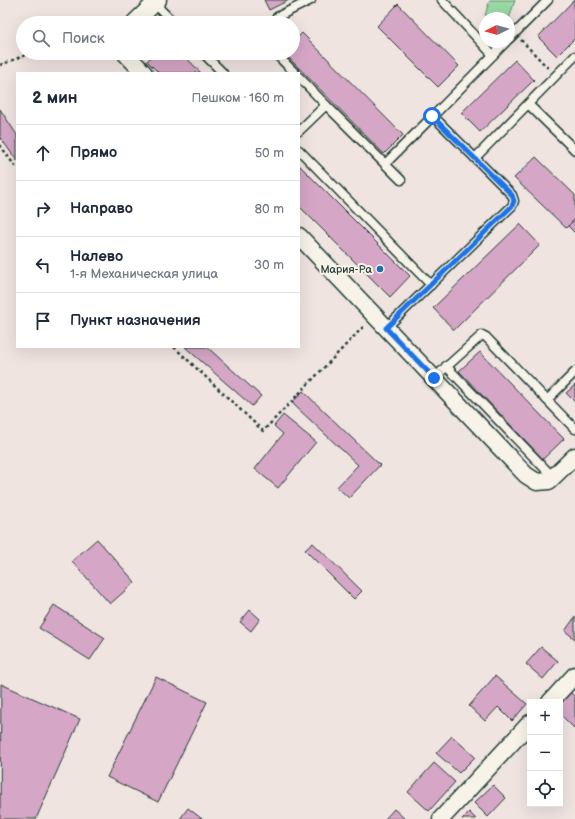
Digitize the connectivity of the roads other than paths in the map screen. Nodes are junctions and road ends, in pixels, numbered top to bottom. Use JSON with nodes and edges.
{"nodes":[{"id":1,"x":311,"y":0,"type":"edge"},
{"id":2,"x":442,"y":0,"type":"edge"},
{"id":3,"x":548,"y":0,"type":"edge"},
{"id":4,"x":156,"y":1,"type":"edge"},
{"id":5,"x":141,"y":16,"type":"edge"},
{"id":6,"x":168,"y":16,"type":"edge"},
{"id":7,"x":279,"y":16,"type":"edge"},
{"id":8,"x":515,"y":33,"type":"edge"},
{"id":9,"x":500,"y":48,"type":"edge"},
{"id":10,"x":493,"y":55,"type":"junction"},
{"id":11,"x":575,"y":56,"type":"edge"},
{"id":12,"x":132,"y":60,"type":"edge"},
{"id":13,"x":210,"y":60,"type":"edge"},
{"id":14,"x":282,"y":60,"type":"edge"},
{"id":15,"x":143,"y":72,"type":"edge"},
{"id":16,"x":222,"y":72,"type":"edge"},
{"id":17,"x":294,"y":72,"type":"edge"},
{"id":18,"x":300,"y":78,"type":"edge"},
{"id":19,"x":528,"y":104,"type":"junction"},
{"id":20,"x":326,"y":105,"type":"junction"},
{"id":21,"x":432,"y":116,"type":"junction"},
{"id":22,"x":300,"y":130,"type":"edge"},
{"id":23,"x":575,"y":150,"type":"edge"},
{"id":24,"x":300,"y":151,"type":"edge"},
{"id":25,"x":475,"y":158,"type":"junction"},
{"id":26,"x":385,"y":164,"type":"junction"},
{"id":27,"x":401,"y":180,"type":"dead end"},
{"id":28,"x":300,"y":237,"type":"edge"},
{"id":29,"x":431,"y":285,"type":"junction"},
{"id":30,"x":386,"y":328,"type":"junction"},
{"id":31,"x":446,"y":366,"type":"junction"},
{"id":32,"x":575,"y":372,"type":"edge"},
{"id":33,"x":434,"y":378,"type":"junction"},
{"id":34,"x":547,"y":400,"type":"junction"},
{"id":35,"x":575,"y":429,"type":"edge"},
{"id":36,"x":575,"y":456,"type":"edge"},
{"id":37,"x":553,"y":477,"type":"junction"},
{"id":38,"x":575,"y":674,"type":"edge"},
{"id":39,"x":553,"y":699,"type":"edge"},
{"id":40,"x":527,"y":726,"type":"edge"},
{"id":41,"x":441,"y":819,"type":"edge"}],
"edges":[{"from":1,"to":7,"type":"lane"},
{"from":2,"to":10,"type":"lane"},
{"from":3,"to":8,"type":"lane"},
{"from":4,"to":5,"type":"street"},
{"from":4,"to":6,"type":"lane"},
{"from":9,"to":10,"type":"lane"},
{"from":10,"to":21,"type":"lane"},
{"from":11,"to":19,"type":"lane"},
{"from":12,"to":15,"type":"street"},
{"from":13,"to":16,"type":"lane"},
{"from":14,"to":17,"type":"lane"},
{"from":18,"to":20,"type":"lane"},
{"from":19,"to":23,"type":"lane"},
{"from":19,"to":25,"type":"lane"},
{"from":20,"to":22,"type":"lane"},
{"from":20,"to":26,"type":"lane"},
{"from":21,"to":25,"type":"lane"},
{"from":21,"to":26,"type":"lane"},
{"from":24,"to":29,"type":"lane"},
{"from":25,"to":29,"type":"lane"},
{"from":26,"to":27,"type":"lane"},
{"from":28,"to":30,"type":"street"},
{"from":29,"to":30,"type":"lane"},
{"from":30,"to":33,"type":"street"},
{"from":31,"to":33,"type":"lane"},
{"from":31,"to":34,"type":"lane"},
{"from":31,"to":37,"type":"lane"},
{"from":32,"to":34,"type":"lane"},
{"from":33,"to":37,"type":"street"},
{"from":34,"to":35,"type":"lane"},
{"from":36,"to":37,"type":"street"},
{"from":38,"to":39,"type":"street"},
{"from":40,"to":41,"type":"street"}]}
